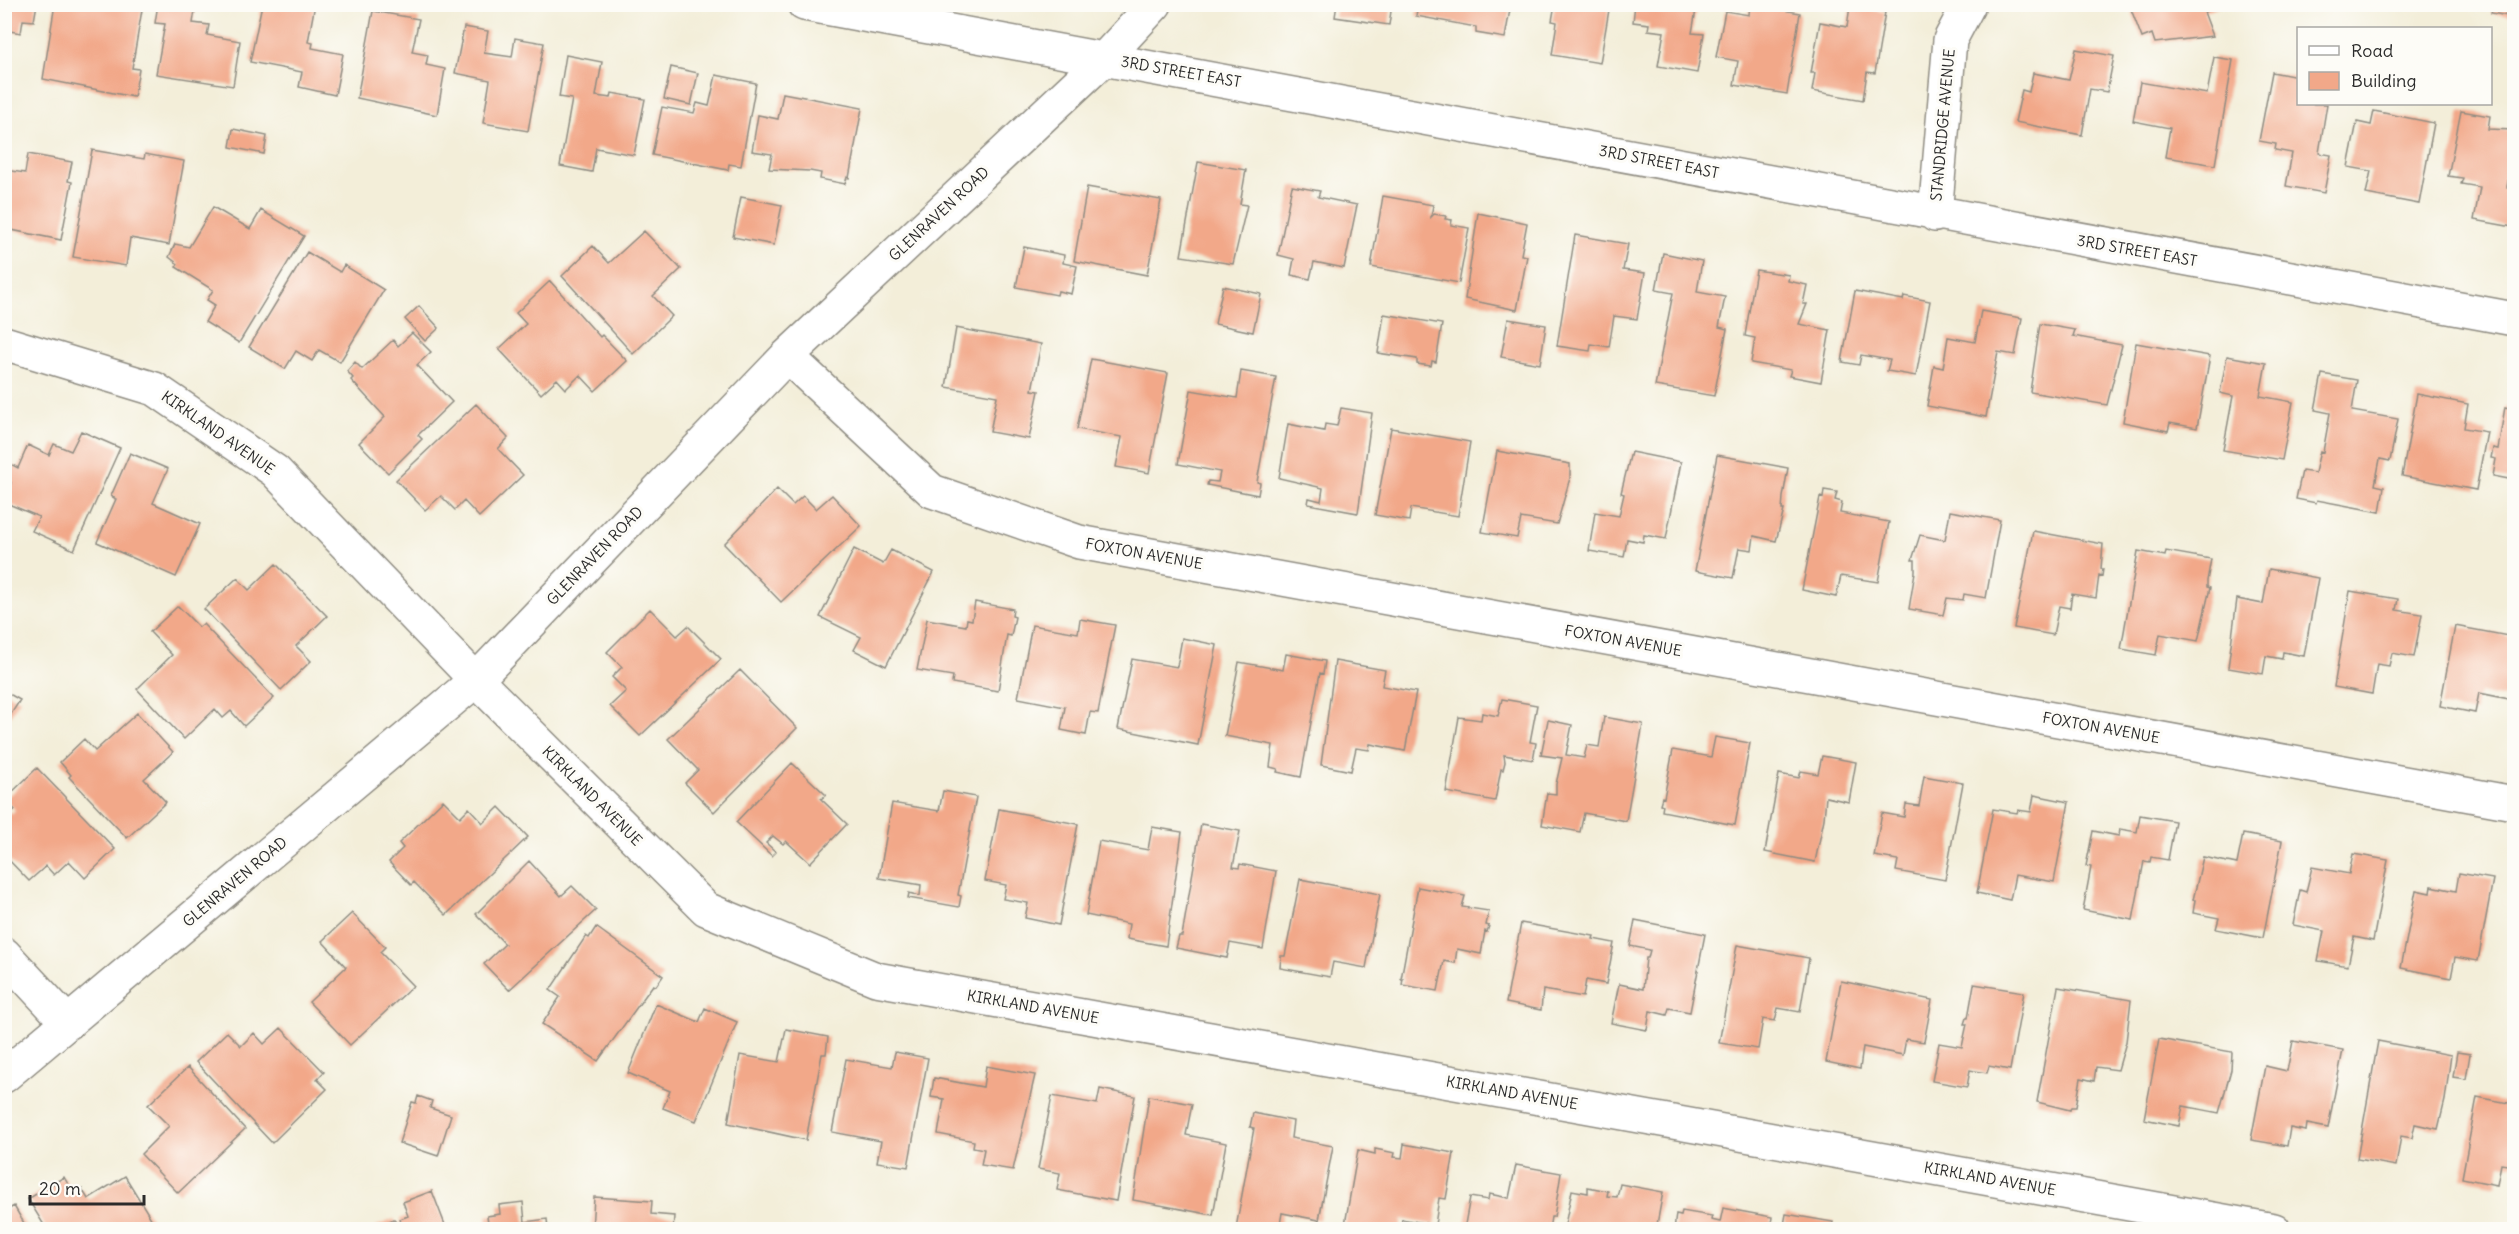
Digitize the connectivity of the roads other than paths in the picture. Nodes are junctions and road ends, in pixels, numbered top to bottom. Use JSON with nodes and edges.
{"nodes":[{"id":1,"x":804,"y":4,"type":"edge"},
{"id":2,"x":1155,"y":4,"type":"edge"},
{"id":3,"x":1969,"y":4,"type":"edge"},
{"id":4,"x":1105,"y":58,"type":"junction"},
{"id":5,"x":1935,"y":214,"type":"junction"},
{"id":6,"x":2514,"y":319,"type":"edge"},
{"id":7,"x":4,"y":343,"type":"edge"},
{"id":8,"x":787,"y":356,"type":"junction"},
{"id":9,"x":476,"y":680,"type":"junction"},
{"id":10,"x":2514,"y":802,"type":"edge"},
{"id":11,"x":4,"y":954,"type":"edge"},
{"id":12,"x":68,"y":1023,"type":"junction"},
{"id":13,"x":4,"y":1076,"type":"edge"},
{"id":14,"x":2274,"y":1230,"type":"edge"}],
"edges":[{"from":1,"to":4,"type":"street","name":"3RD STREET EAST"},
{"from":2,"to":4,"type":"street","name":"GLENRAVEN ROAD"},
{"from":3,"to":5,"type":"street","name":"STANDRIDGE AVENUE"},
{"from":4,"to":5,"type":"street","name":"3RD STREET EAST"},
{"from":4,"to":8,"type":"street","name":"GLENRAVEN ROAD"},
{"from":5,"to":6,"type":"street","name":"3RD STREET EAST"},
{"from":7,"to":9,"type":"street","name":"KIRKLAND AVENUE"},
{"from":8,"to":9,"type":"street","name":"GLENRAVEN ROAD"},
{"from":8,"to":10,"type":"street","name":"FOXTON AVENUE"},
{"from":9,"to":12,"type":"street","name":"GLENRAVEN ROAD"},
{"from":9,"to":14,"type":"street","name":"KIRKLAND AVENUE"},
{"from":11,"to":12,"type":"street"},
{"from":12,"to":13,"type":"street","name":"GLENRAVEN ROAD"}]}
